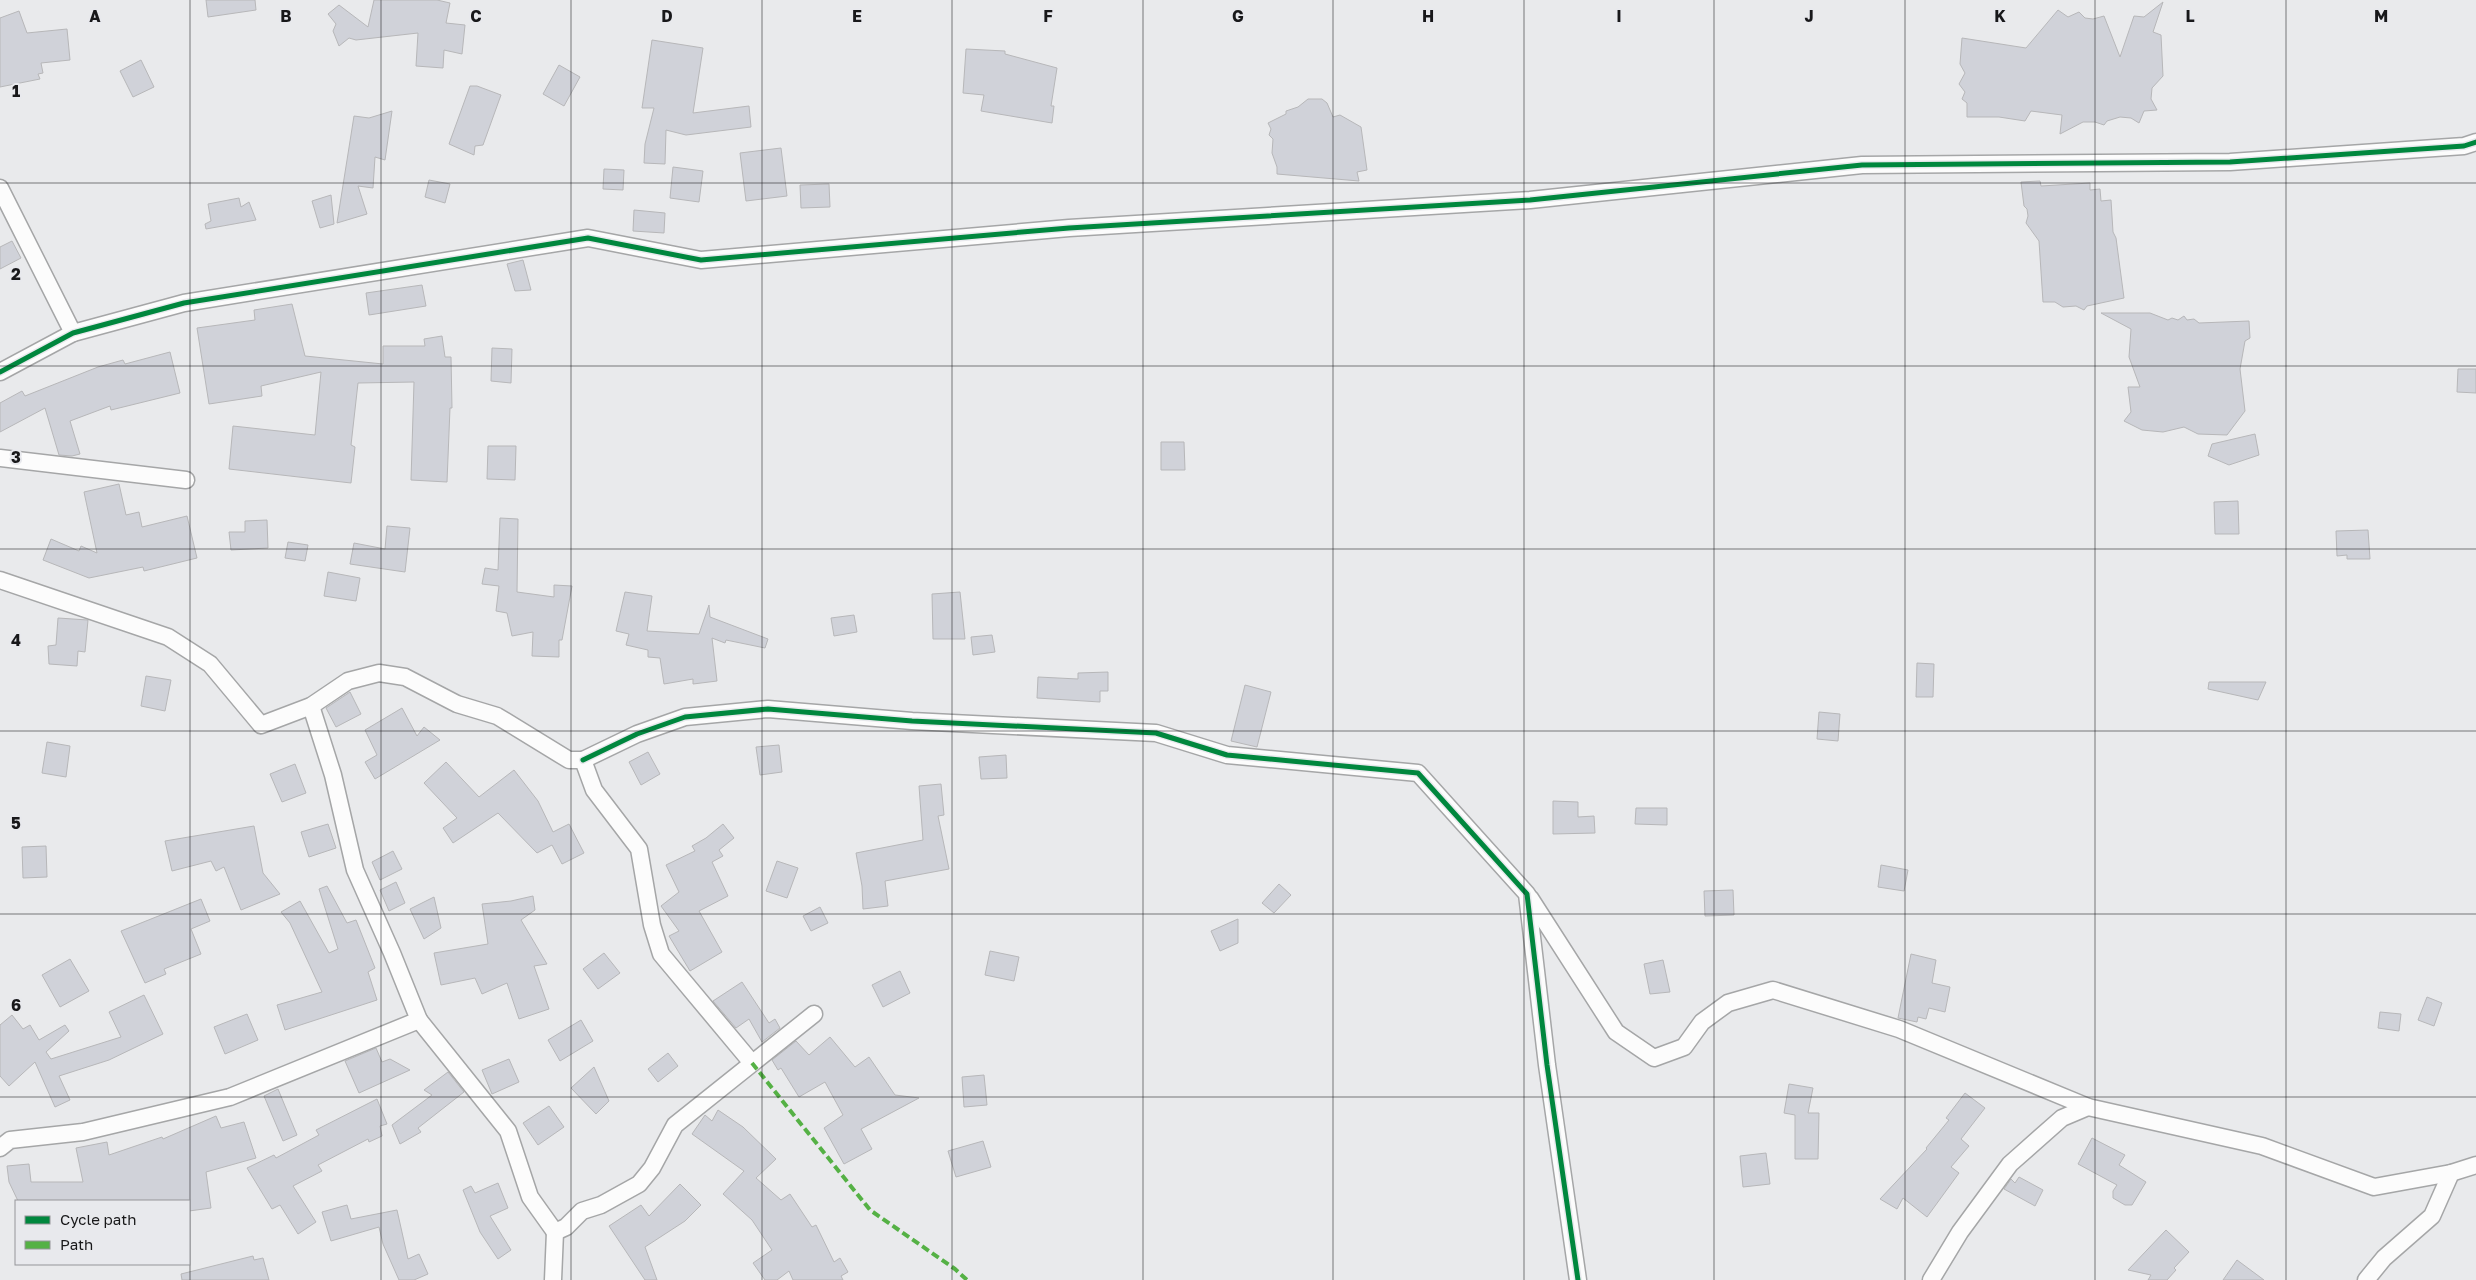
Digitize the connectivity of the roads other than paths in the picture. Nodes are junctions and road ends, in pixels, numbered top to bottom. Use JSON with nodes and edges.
{"nodes":[{"id":1,"x":2476,"y":142,"type":"edge"},
{"id":2,"x":0,"y":188,"type":"edge"},
{"id":3,"x":73,"y":333,"type":"junction"},
{"id":4,"x":0,"y":372,"type":"edge"},
{"id":5,"x":0,"y":458,"type":"edge"},
{"id":6,"x":186,"y":480,"type":"dead end"},
{"id":7,"x":0,"y":580,"type":"edge"},
{"id":8,"x":311,"y":706,"type":"junction"},
{"id":9,"x":583,"y":760,"type":"junction"},
{"id":10,"x":1527,"y":894,"type":"junction"},
{"id":11,"x":814,"y":1014,"type":"dead end"},
{"id":12,"x":419,"y":1020,"type":"junction"},
{"id":13,"x":752,"y":1063,"type":"junction"},
{"id":14,"x":2088,"y":1107,"type":"junction"},
{"id":15,"x":0,"y":1148,"type":"edge"},
{"id":16,"x":2476,"y":1165,"type":"edge"},
{"id":17,"x":2451,"y":1173,"type":"junction"},
{"id":18,"x":555,"y":1232,"type":"junction"},
{"id":19,"x":554,"y":1280,"type":"edge"},
{"id":20,"x":1578,"y":1280,"type":"edge"},
{"id":21,"x":1931,"y":1280,"type":"edge"},
{"id":22,"x":2366,"y":1280,"type":"edge"}],
"edges":[{"from":1,"to":3,"type":"street"},
{"from":2,"to":3,"type":"street"},
{"from":3,"to":4,"type":"street"},
{"from":5,"to":6,"type":"street"},
{"from":7,"to":8,"type":"street"},
{"from":8,"to":9,"type":"street"},
{"from":8,"to":12,"type":"street"},
{"from":9,"to":10,"type":"street"},
{"from":9,"to":13,"type":"street"},
{"from":10,"to":14,"type":"street"},
{"from":10,"to":20,"type":"street"},
{"from":11,"to":13,"type":"street"},
{"from":12,"to":15,"type":"street"},
{"from":12,"to":18,"type":"street"},
{"from":13,"to":18,"type":"street"},
{"from":14,"to":17,"type":"street"},
{"from":14,"to":21,"type":"street"},
{"from":16,"to":17,"type":"street"},
{"from":17,"to":22,"type":"street"},
{"from":18,"to":19,"type":"street"}]}
